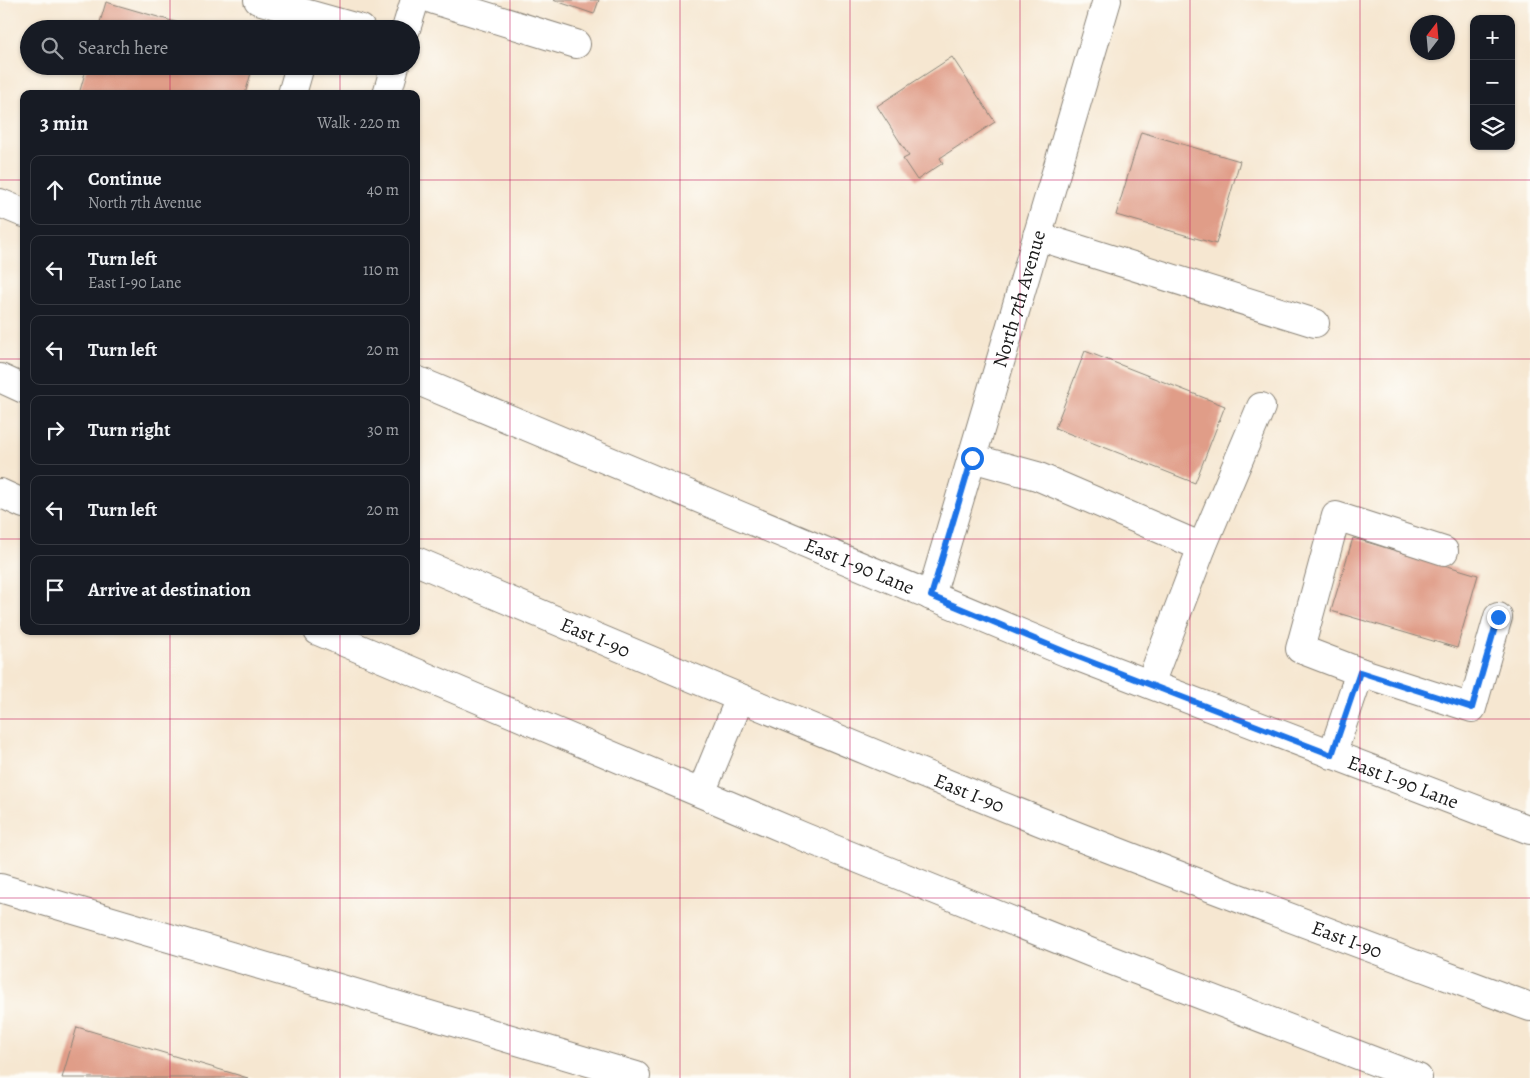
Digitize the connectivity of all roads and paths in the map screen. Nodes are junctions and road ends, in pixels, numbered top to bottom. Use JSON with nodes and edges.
{"nodes":[{"id":1,"x":258,"y":0,"type":"edge"},
{"id":2,"x":415,"y":0,"type":"edge"},
{"id":3,"x":434,"y":0,"type":"edge"},
{"id":4,"x":1107,"y":0,"type":"edge"},
{"id":5,"x":307,"y":20,"type":"edge"},
{"id":6,"x":409,"y":20,"type":"edge"},
{"id":7,"x":576,"y":44,"type":"dead end"},
{"id":8,"x":297,"y":75,"type":"edge"},
{"id":9,"x":392,"y":75,"type":"edge"},
{"id":10,"x":293,"y":90,"type":"edge"},
{"id":11,"x":388,"y":90,"type":"edge"},
{"id":12,"x":0,"y":203,"type":"edge"},
{"id":13,"x":20,"y":211,"type":"edge"},
{"id":14,"x":1038,"y":236,"type":"junction"},
{"id":15,"x":1315,"y":323,"type":"dead end"},
{"id":16,"x":0,"y":378,"type":"edge"},
{"id":17,"x":420,"y":382,"type":"edge"},
{"id":18,"x":20,"y":387,"type":"edge"},
{"id":19,"x":1261,"y":407,"type":"dead end"},
{"id":20,"x":972,"y":458,"type":"junction"},
{"id":21,"x":0,"y":493,"type":"edge"},
{"id":22,"x":20,"y":502,"type":"edge"},
{"id":23,"x":1202,"y":547,"type":"junction"},
{"id":24,"x":1444,"y":550,"type":"dead end"},
{"id":25,"x":420,"y":563,"type":"edge"},
{"id":26,"x":931,"y":596,"type":"junction"},
{"id":27,"x":1498,"y":617,"type":"dead end"},
{"id":28,"x":327,"y":635,"type":"edge"},
{"id":29,"x":1360,"y":672,"type":"junction"},
{"id":30,"x":1150,"y":684,"type":"junction"},
{"id":31,"x":740,"y":698,"type":"junction"},
{"id":32,"x":1332,"y":755,"type":"junction"},
{"id":33,"x":700,"y":793,"type":"junction"},
{"id":34,"x":1530,"y":830,"type":"edge"},
{"id":35,"x":0,"y":888,"type":"edge"},
{"id":36,"x":1257,"y":906,"type":"junction"},
{"id":37,"x":1530,"y":995,"type":"edge"},
{"id":38,"x":1530,"y":1007,"type":"edge"},
{"id":39,"x":1241,"y":1010,"type":"junction"},
{"id":40,"x":635,"y":1078,"type":"edge"},
{"id":41,"x":1387,"y":1078,"type":"edge"},
{"id":42,"x":1418,"y":1078,"type":"edge"}],
"edges":[{"from":1,"to":5,"type":"main road"},
{"from":2,"to":6,"type":"main road"},
{"from":3,"to":7,"type":"main road"},
{"from":4,"to":14,"type":"main road","name":"North 7th Avenue"},
{"from":8,"to":10,"type":"main road"},
{"from":9,"to":11,"type":"main road"},
{"from":12,"to":13,"type":"main road"},
{"from":14,"to":15,"type":"main road"},
{"from":14,"to":20,"type":"main road","name":"North 7th Avenue"},
{"from":16,"to":18,"type":"main road"},
{"from":17,"to":26,"type":"main road","name":"East I-90 Lane"},
{"from":19,"to":23,"type":"main road"},
{"from":20,"to":23,"type":"main road"},
{"from":20,"to":26,"type":"main road","name":"North 7th Avenue"},
{"from":21,"to":22,"type":"main road"},
{"from":23,"to":30,"type":"main road"},
{"from":24,"to":29,"type":"main road"},
{"from":25,"to":31,"type":"main road","name":"East I-90"},
{"from":26,"to":30,"type":"main road","name":"East I-90 Lane"},
{"from":27,"to":29,"type":"main road"},
{"from":28,"to":33,"type":"main road"},
{"from":29,"to":32,"type":"main road"},
{"from":30,"to":32,"type":"main road","name":"East I-90 Lane"},
{"from":31,"to":33,"type":"main road"},
{"from":31,"to":36,"type":"main road","name":"East I-90"},
{"from":32,"to":34,"type":"main road","name":"East I-90 Lane"},
{"from":33,"to":39,"type":"main road"},
{"from":35,"to":40,"type":"main road"},
{"from":36,"to":37,"type":"main road"},
{"from":36,"to":38,"type":"main road","name":"East I-90"},
{"from":39,"to":41,"type":"main road"},
{"from":39,"to":42,"type":"main road"}]}
